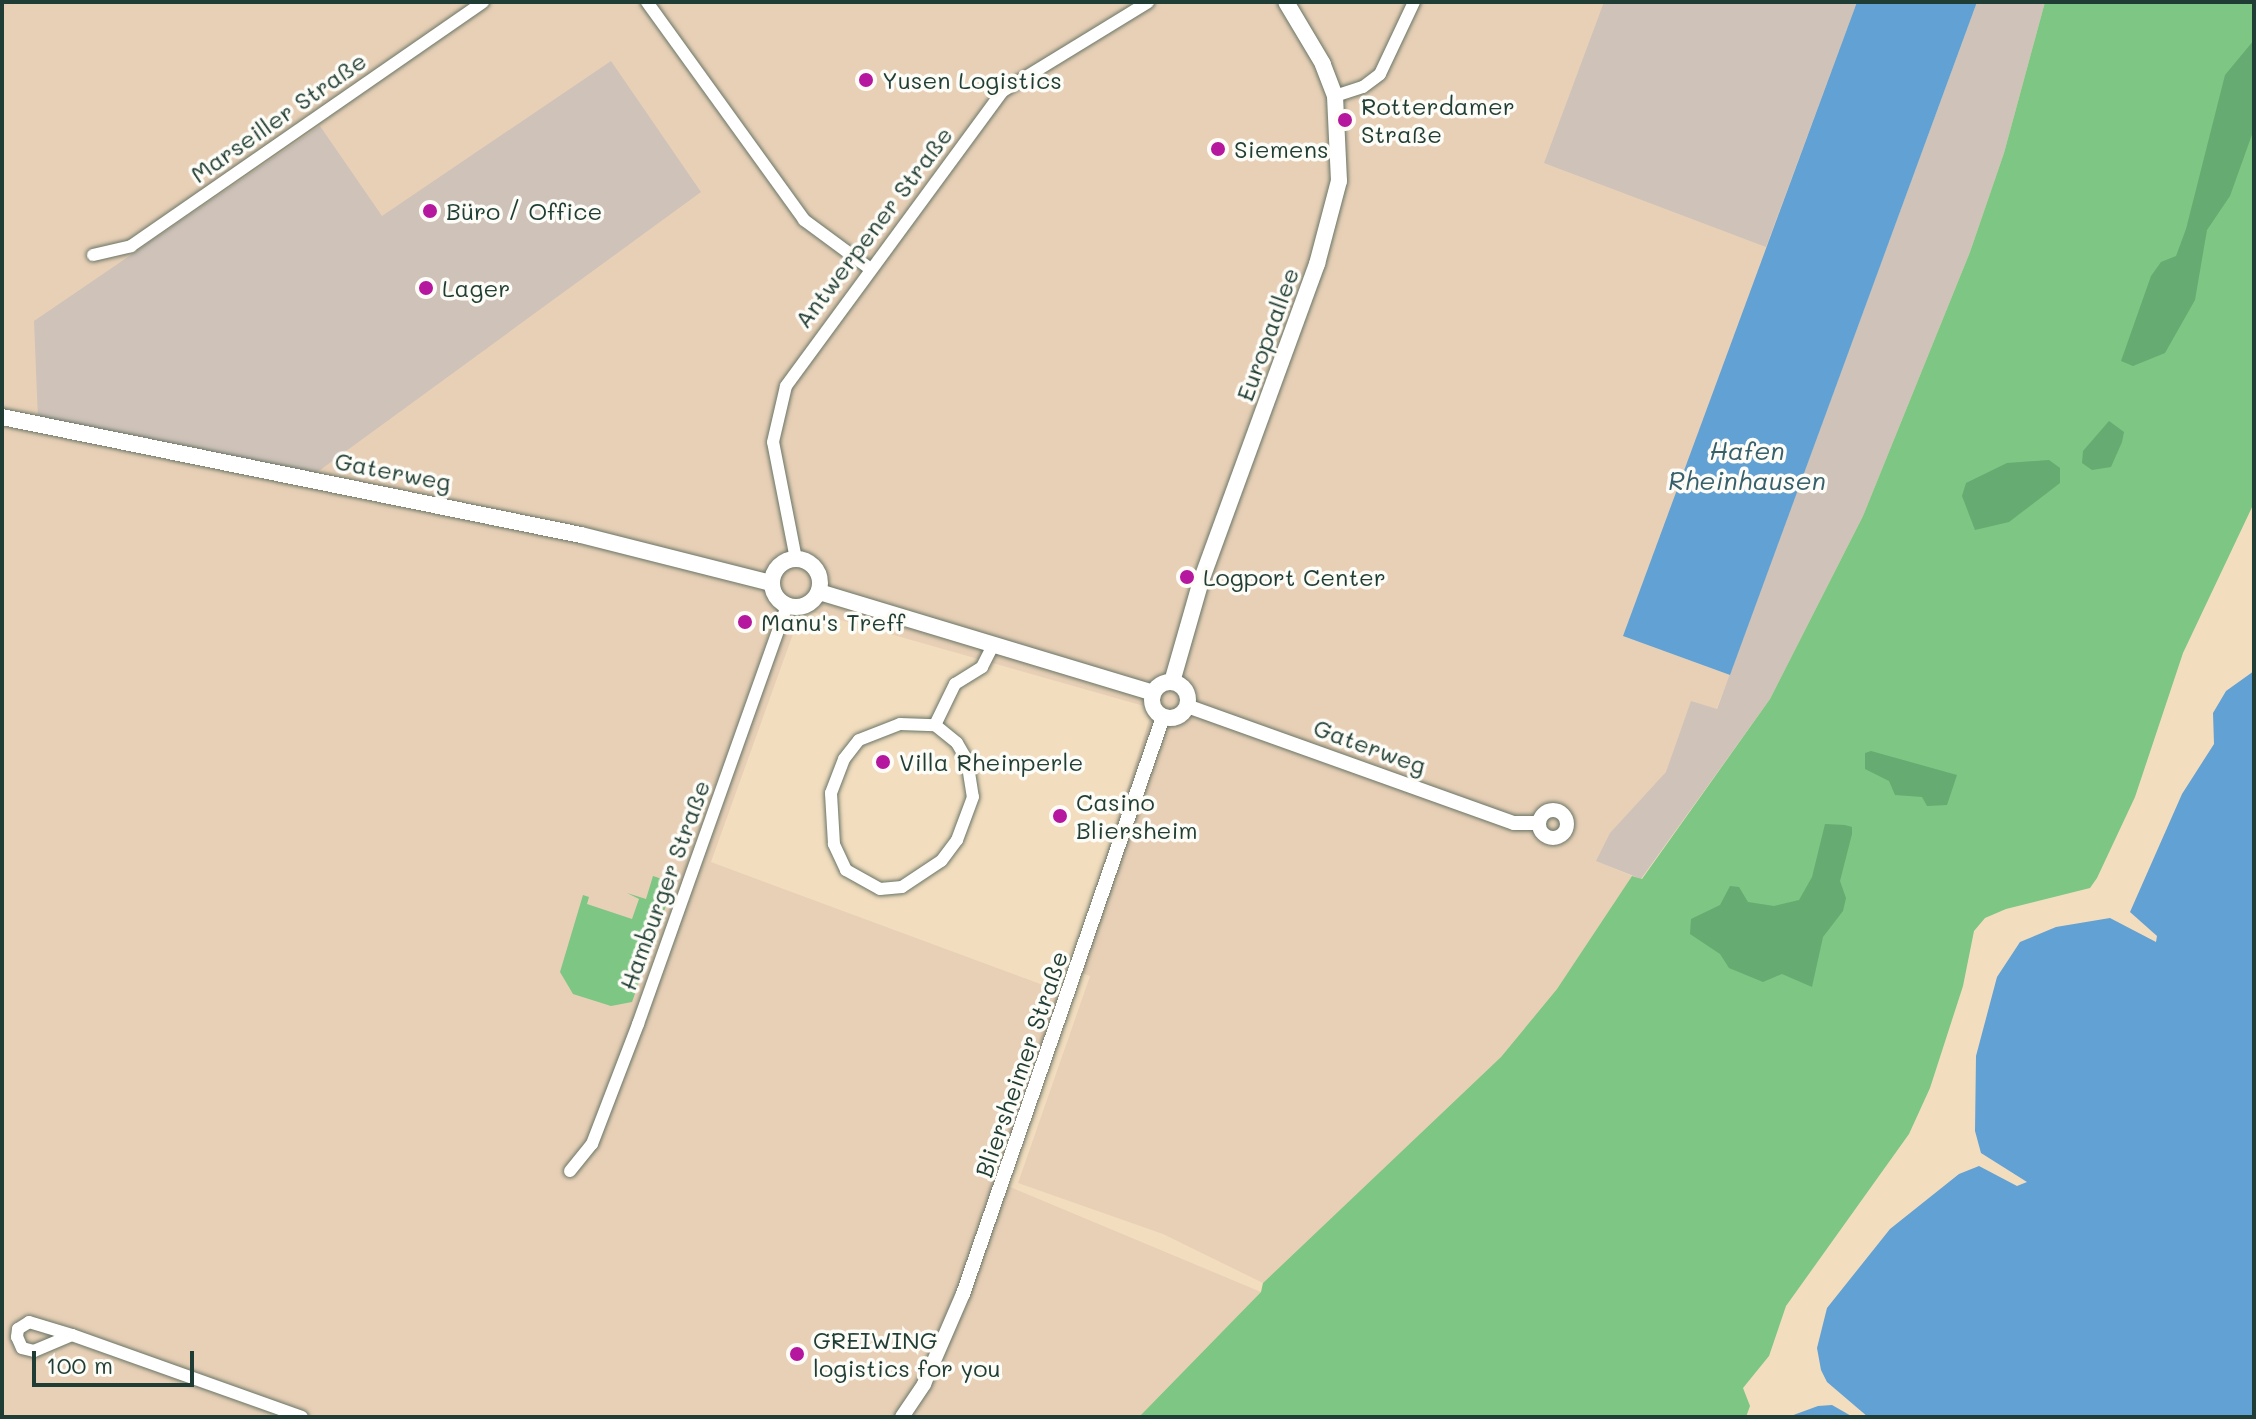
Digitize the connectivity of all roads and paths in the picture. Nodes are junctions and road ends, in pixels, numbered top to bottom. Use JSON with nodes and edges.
{"nodes":[{"id":1,"x":483,"y":2,"type":"edge"},
{"id":2,"x":647,"y":2,"type":"edge"},
{"id":3,"x":1148,"y":2,"type":"edge"},
{"id":4,"x":1286,"y":2,"type":"edge"},
{"id":5,"x":1414,"y":2,"type":"edge"},
{"id":6,"x":1335,"y":96,"type":"junction"},
{"id":7,"x":93,"y":255,"type":"dead end"},
{"id":8,"x":869,"y":268,"type":"junction"},
{"id":9,"x":2,"y":417,"type":"edge"},
{"id":10,"x":796,"y":559,"type":"junction"},
{"id":11,"x":771,"y":583,"type":"junction"},
{"id":12,"x":819,"y":592,"type":"junction"},
{"id":13,"x":787,"y":606,"type":"junction"},
{"id":14,"x":993,"y":645,"type":"junction"},
{"id":15,"x":1172,"y":682,"type":"junction"},
{"id":16,"x":1153,"y":693,"type":"junction"},
{"id":17,"x":1187,"y":706,"type":"junction"},
{"id":18,"x":1163,"y":717,"type":"junction"},
{"id":19,"x":935,"y":725,"type":"junction"},
{"id":20,"x":1538,"y":823,"type":"dead end"},
{"id":21,"x":570,"y":1171,"type":"dead end"},
{"id":22,"x":72,"y":1335,"type":"dead end"},
{"id":23,"x":302,"y":1417,"type":"edge"},
{"id":24,"x":902,"y":1417,"type":"edge"}],
"edges":[{"from":1,"to":7,"type":"street","name":"Marseiller Straße"},
{"from":2,"to":8,"type":"street"},
{"from":3,"to":8,"type":"street","name":"Antwerpener Straße"},
{"from":4,"to":6,"type":"main road","name":"Europaallee"},
{"from":5,"to":6,"type":"street"},
{"from":6,"to":15,"type":"main road","name":"Europaallee"},
{"from":8,"to":10,"type":"street","name":"Antwerpener Straße"},
{"from":9,"to":11,"type":"main road","name":"Gaterweg"},
{"from":10,"to":11,"type":"main road"},
{"from":10,"to":12,"type":"main road"},
{"from":11,"to":13,"type":"main road"},
{"from":12,"to":13,"type":"main road"},
{"from":12,"to":14,"type":"main road"},
{"from":13,"to":21,"type":"street","name":"Hamburger Straße"},
{"from":14,"to":16,"type":"main road"},
{"from":14,"to":19,"type":"street"},
{"from":15,"to":16,"type":"main road"},
{"from":15,"to":17,"type":"main road"},
{"from":16,"to":18,"type":"main road"},
{"from":17,"to":18,"type":"main road"},
{"from":17,"to":20,"type":"street","name":"Gaterweg"},
{"from":18,"to":24,"type":"street","name":"Bliersheimer Straße"},
{"from":19,"to":19,"type":"street"},
{"from":22,"to":23,"type":"street"}]}
